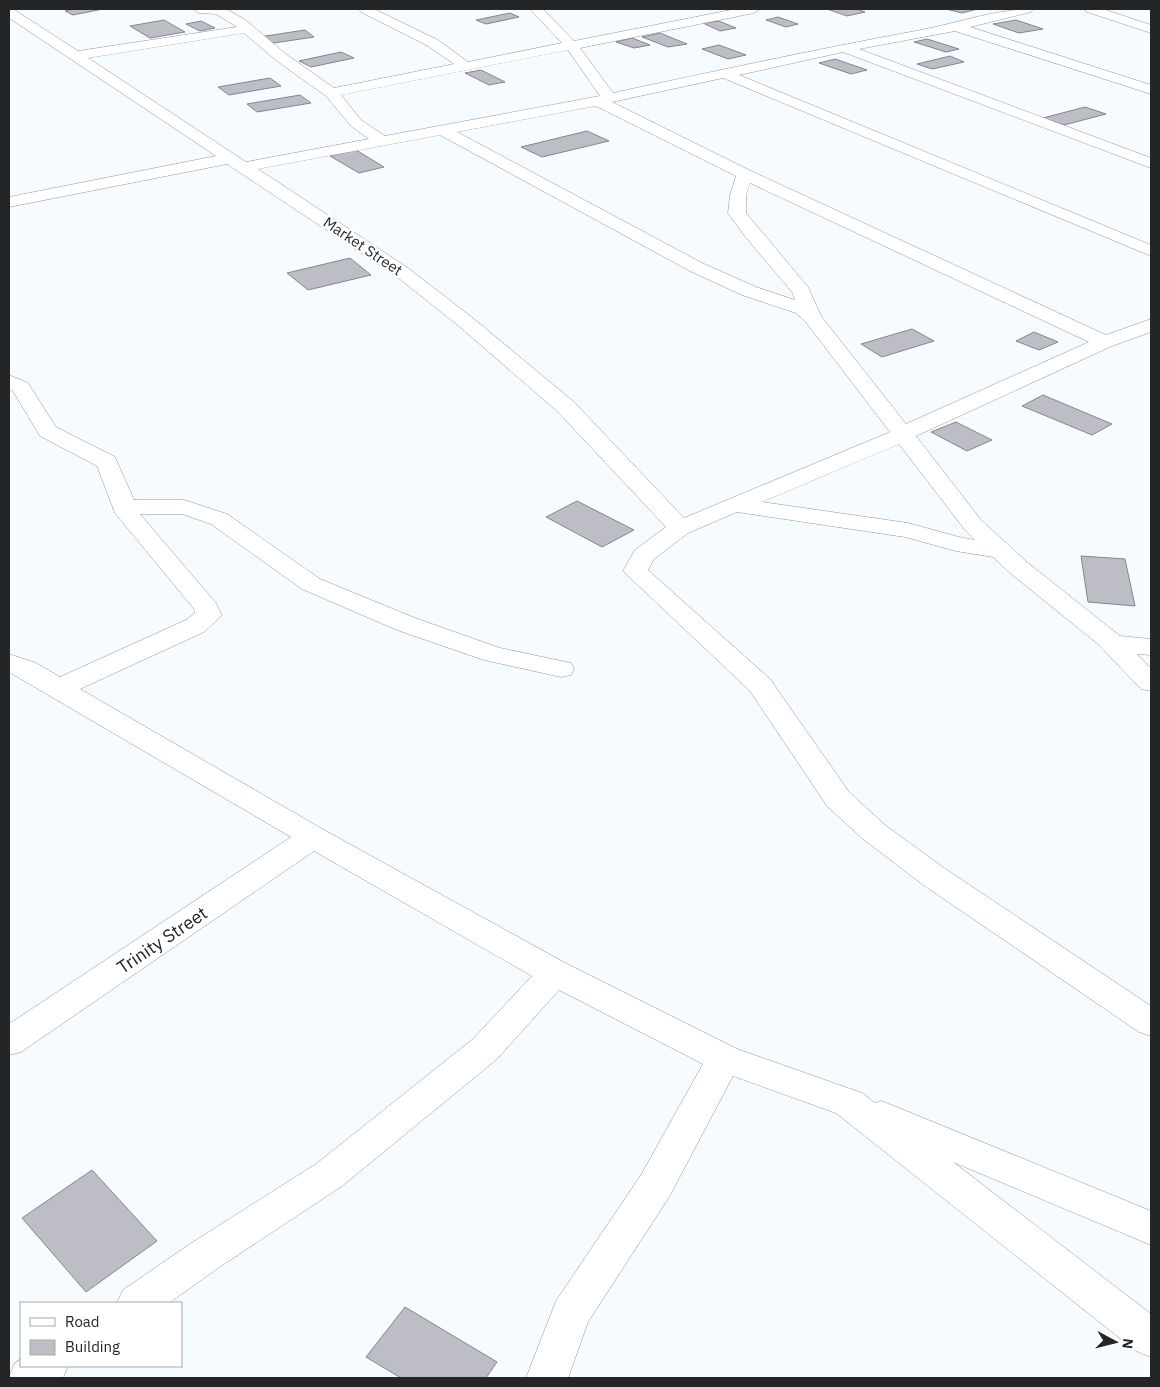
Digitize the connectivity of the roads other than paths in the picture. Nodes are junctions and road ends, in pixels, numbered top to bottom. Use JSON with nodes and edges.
{"nodes":[{"id":1,"x":199,"y":9,"type":"edge"},
{"id":2,"x":365,"y":9,"type":"edge"},
{"id":3,"x":536,"y":9,"type":"edge"},
{"id":4,"x":754,"y":9,"type":"edge"},
{"id":5,"x":1027,"y":9,"type":"edge"},
{"id":6,"x":1091,"y":9,"type":"edge"},
{"id":7,"x":9,"y":12,"type":"edge"},
{"id":8,"x":956,"y":26,"type":"junction"},
{"id":9,"x":246,"y":29,"type":"junction"},
{"id":10,"x":1151,"y":29,"type":"edge"},
{"id":11,"x":572,"y":46,"type":"junction"},
{"id":12,"x":844,"y":48,"type":"junction"},
{"id":13,"x":75,"y":56,"type":"junction"},
{"id":14,"x":465,"y":66,"type":"junction"},
{"id":15,"x":723,"y":73,"type":"junction"},
{"id":16,"x":1151,"y":90,"type":"edge"},
{"id":17,"x":330,"y":93,"type":"junction"},
{"id":18,"x":604,"y":99,"type":"junction"},
{"id":19,"x":442,"y":130,"type":"junction"},
{"id":20,"x":382,"y":141,"type":"junction"},
{"id":21,"x":238,"y":163,"type":"junction"},
{"id":22,"x":1151,"y":163,"type":"edge"},
{"id":23,"x":746,"y":174,"type":"junction"},
{"id":24,"x":16,"y":184,"type":"dead end"},
{"id":25,"x":26,"y":198,"type":"junction"},
{"id":26,"x":9,"y":202,"type":"edge"},
{"id":27,"x":1151,"y":252,"type":"edge"},
{"id":28,"x":812,"y":317,"type":"junction"},
{"id":29,"x":1151,"y":325,"type":"edge"},
{"id":30,"x":1114,"y":338,"type":"junction"},
{"id":31,"x":1151,"y":348,"type":"edge"},
{"id":32,"x":9,"y":381,"type":"edge"},
{"id":33,"x":903,"y":434,"type":"junction"},
{"id":34,"x":735,"y":505,"type":"junction"},
{"id":35,"x":124,"y":507,"type":"junction"},
{"id":36,"x":680,"y":528,"type":"junction"},
{"id":37,"x":1001,"y":551,"type":"junction"},
{"id":38,"x":1112,"y":643,"type":"junction"},
{"id":39,"x":1151,"y":647,"type":"edge"},
{"id":40,"x":561,"y":670,"type":"dead end"},
{"id":41,"x":14,"y":672,"type":"edge"},
{"id":42,"x":1151,"y":683,"type":"edge"},
{"id":43,"x":57,"y":688,"type":"junction"},
{"id":44,"x":313,"y":837,"type":"junction"},
{"id":45,"x":555,"y":973,"type":"junction"},
{"id":46,"x":1151,"y":1023,"type":"edge"},
{"id":47,"x":9,"y":1042,"type":"edge"},
{"id":48,"x":724,"y":1058,"type":"junction"},
{"id":49,"x":849,"y":1103,"type":"junction"},
{"id":50,"x":1151,"y":1228,"type":"edge"},
{"id":51,"x":138,"y":1302,"type":"edge"},
{"id":52,"x":1151,"y":1338,"type":"edge"},
{"id":53,"x":46,"y":1367,"type":"edge"},
{"id":54,"x":30,"y":1378,"type":"edge"},
{"id":55,"x":547,"y":1378,"type":"edge"}],
"edges":[{"from":1,"to":9,"type":"street"},
{"from":2,"to":14,"type":"street"},
{"from":3,"to":11,"type":"street"},
{"from":4,"to":11,"type":"street"},
{"from":5,"to":8,"type":"street"},
{"from":6,"to":10,"type":"street"},
{"from":7,"to":13,"type":"street","name":"Market Street"},
{"from":8,"to":12,"type":"street"},
{"from":8,"to":16,"type":"street"},
{"from":9,"to":13,"type":"street"},
{"from":9,"to":17,"type":"street"},
{"from":11,"to":14,"type":"street"},
{"from":11,"to":18,"type":"street"},
{"from":12,"to":15,"type":"street"},
{"from":12,"to":22,"type":"street"},
{"from":13,"to":21,"type":"street","name":"Market Street"},
{"from":14,"to":17,"type":"street"},
{"from":15,"to":18,"type":"street"},
{"from":15,"to":27,"type":"street"},
{"from":17,"to":20,"type":"street"},
{"from":18,"to":19,"type":"street"},
{"from":18,"to":23,"type":"street"},
{"from":19,"to":20,"type":"street"},
{"from":19,"to":28,"type":"street"},
{"from":20,"to":21,"type":"street"},
{"from":21,"to":25,"type":"street"},
{"from":21,"to":36,"type":"street","name":"Market Street"},
{"from":23,"to":28,"type":"street"},
{"from":23,"to":30,"type":"street"},
{"from":24,"to":25,"type":"street"},
{"from":25,"to":26,"type":"street"},
{"from":28,"to":33,"type":"street"},
{"from":29,"to":30,"type":"street"},
{"from":30,"to":31,"type":"street"},
{"from":30,"to":33,"type":"street"},
{"from":32,"to":35,"type":"street"},
{"from":33,"to":34,"type":"street"},
{"from":33,"to":37,"type":"street"},
{"from":34,"to":36,"type":"street"},
{"from":34,"to":37,"type":"street"},
{"from":35,"to":40,"type":"street"},
{"from":35,"to":43,"type":"street"},
{"from":36,"to":46,"type":"street"},
{"from":37,"to":38,"type":"street"},
{"from":38,"to":39,"type":"street"},
{"from":38,"to":42,"type":"street"},
{"from":41,"to":43,"type":"street"},
{"from":43,"to":44,"type":"street"},
{"from":44,"to":45,"type":"street"},
{"from":44,"to":47,"type":"street","name":"Trinity Street"},
{"from":45,"to":48,"type":"street"},
{"from":45,"to":51,"type":"street"},
{"from":48,"to":49,"type":"street"},
{"from":48,"to":55,"type":"street"},
{"from":49,"to":50,"type":"street"},
{"from":49,"to":52,"type":"street"},
{"from":53,"to":54,"type":"street"}]}
